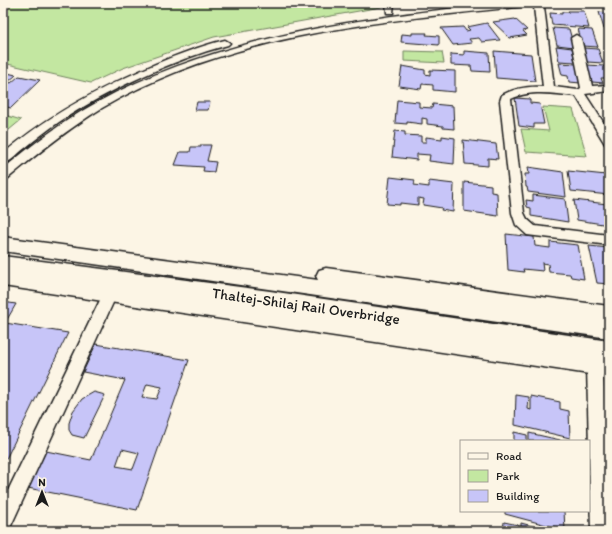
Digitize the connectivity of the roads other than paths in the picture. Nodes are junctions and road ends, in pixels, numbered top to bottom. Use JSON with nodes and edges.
{"nodes":[{"id":1,"x":457,"y":3,"type":"edge"},
{"id":2,"x":526,"y":3,"type":"edge"},
{"id":3,"x":537,"y":3,"type":"edge"},
{"id":4,"x":479,"y":5,"type":"edge"},
{"id":5,"x":390,"y":7,"type":"edge"},
{"id":6,"x":576,"y":38,"type":"dead end"},
{"id":7,"x":609,"y":88,"type":"edge"},
{"id":8,"x":550,"y":90,"type":"junction"},
{"id":9,"x":583,"y":92,"type":"junction"},
{"id":10,"x":609,"y":141,"type":"edge"},
{"id":11,"x":3,"y":160,"type":"edge"},
{"id":12,"x":3,"y":176,"type":"edge"},
{"id":13,"x":3,"y":232,"type":"edge"},
{"id":14,"x":609,"y":240,"type":"edge"},
{"id":15,"x":12,"y":245,"type":"edge"},
{"id":16,"x":6,"y":269,"type":"edge"},
{"id":17,"x":110,"y":294,"type":"junction"},
{"id":18,"x":609,"y":315,"type":"edge"},
{"id":19,"x":609,"y":329,"type":"edge"},
{"id":20,"x":604,"y":361,"type":"edge"},
{"id":21,"x":604,"y":465,"type":"edge"},
{"id":22,"x":3,"y":520,"type":"edge"},
{"id":23,"x":601,"y":531,"type":"edge"}],
"edges":[{"from":1,"to":5,"type":"street"},
{"from":2,"to":4,"type":"street"},
{"from":3,"to":8,"type":"street"},
{"from":4,"to":12,"type":"street"},
{"from":5,"to":11,"type":"street"},
{"from":6,"to":9,"type":"street"},
{"from":7,"to":9,"type":"street"},
{"from":8,"to":9,"type":"street"},
{"from":8,"to":14,"type":"street"},
{"from":9,"to":10,"type":"street"},
{"from":13,"to":18,"type":"street"},
{"from":15,"to":19,"type":"street","name":"Thaltej-Shilaj Rail Overbridge"},
{"from":16,"to":17,"type":"street"},
{"from":16,"to":20,"type":"street","name":"Thaltej-Shilaj Rail Overbridge"},
{"from":17,"to":20,"type":"street"},
{"from":17,"to":22,"type":"street"},
{"from":20,"to":21,"type":"street"},
{"from":21,"to":23,"type":"street"}]}
